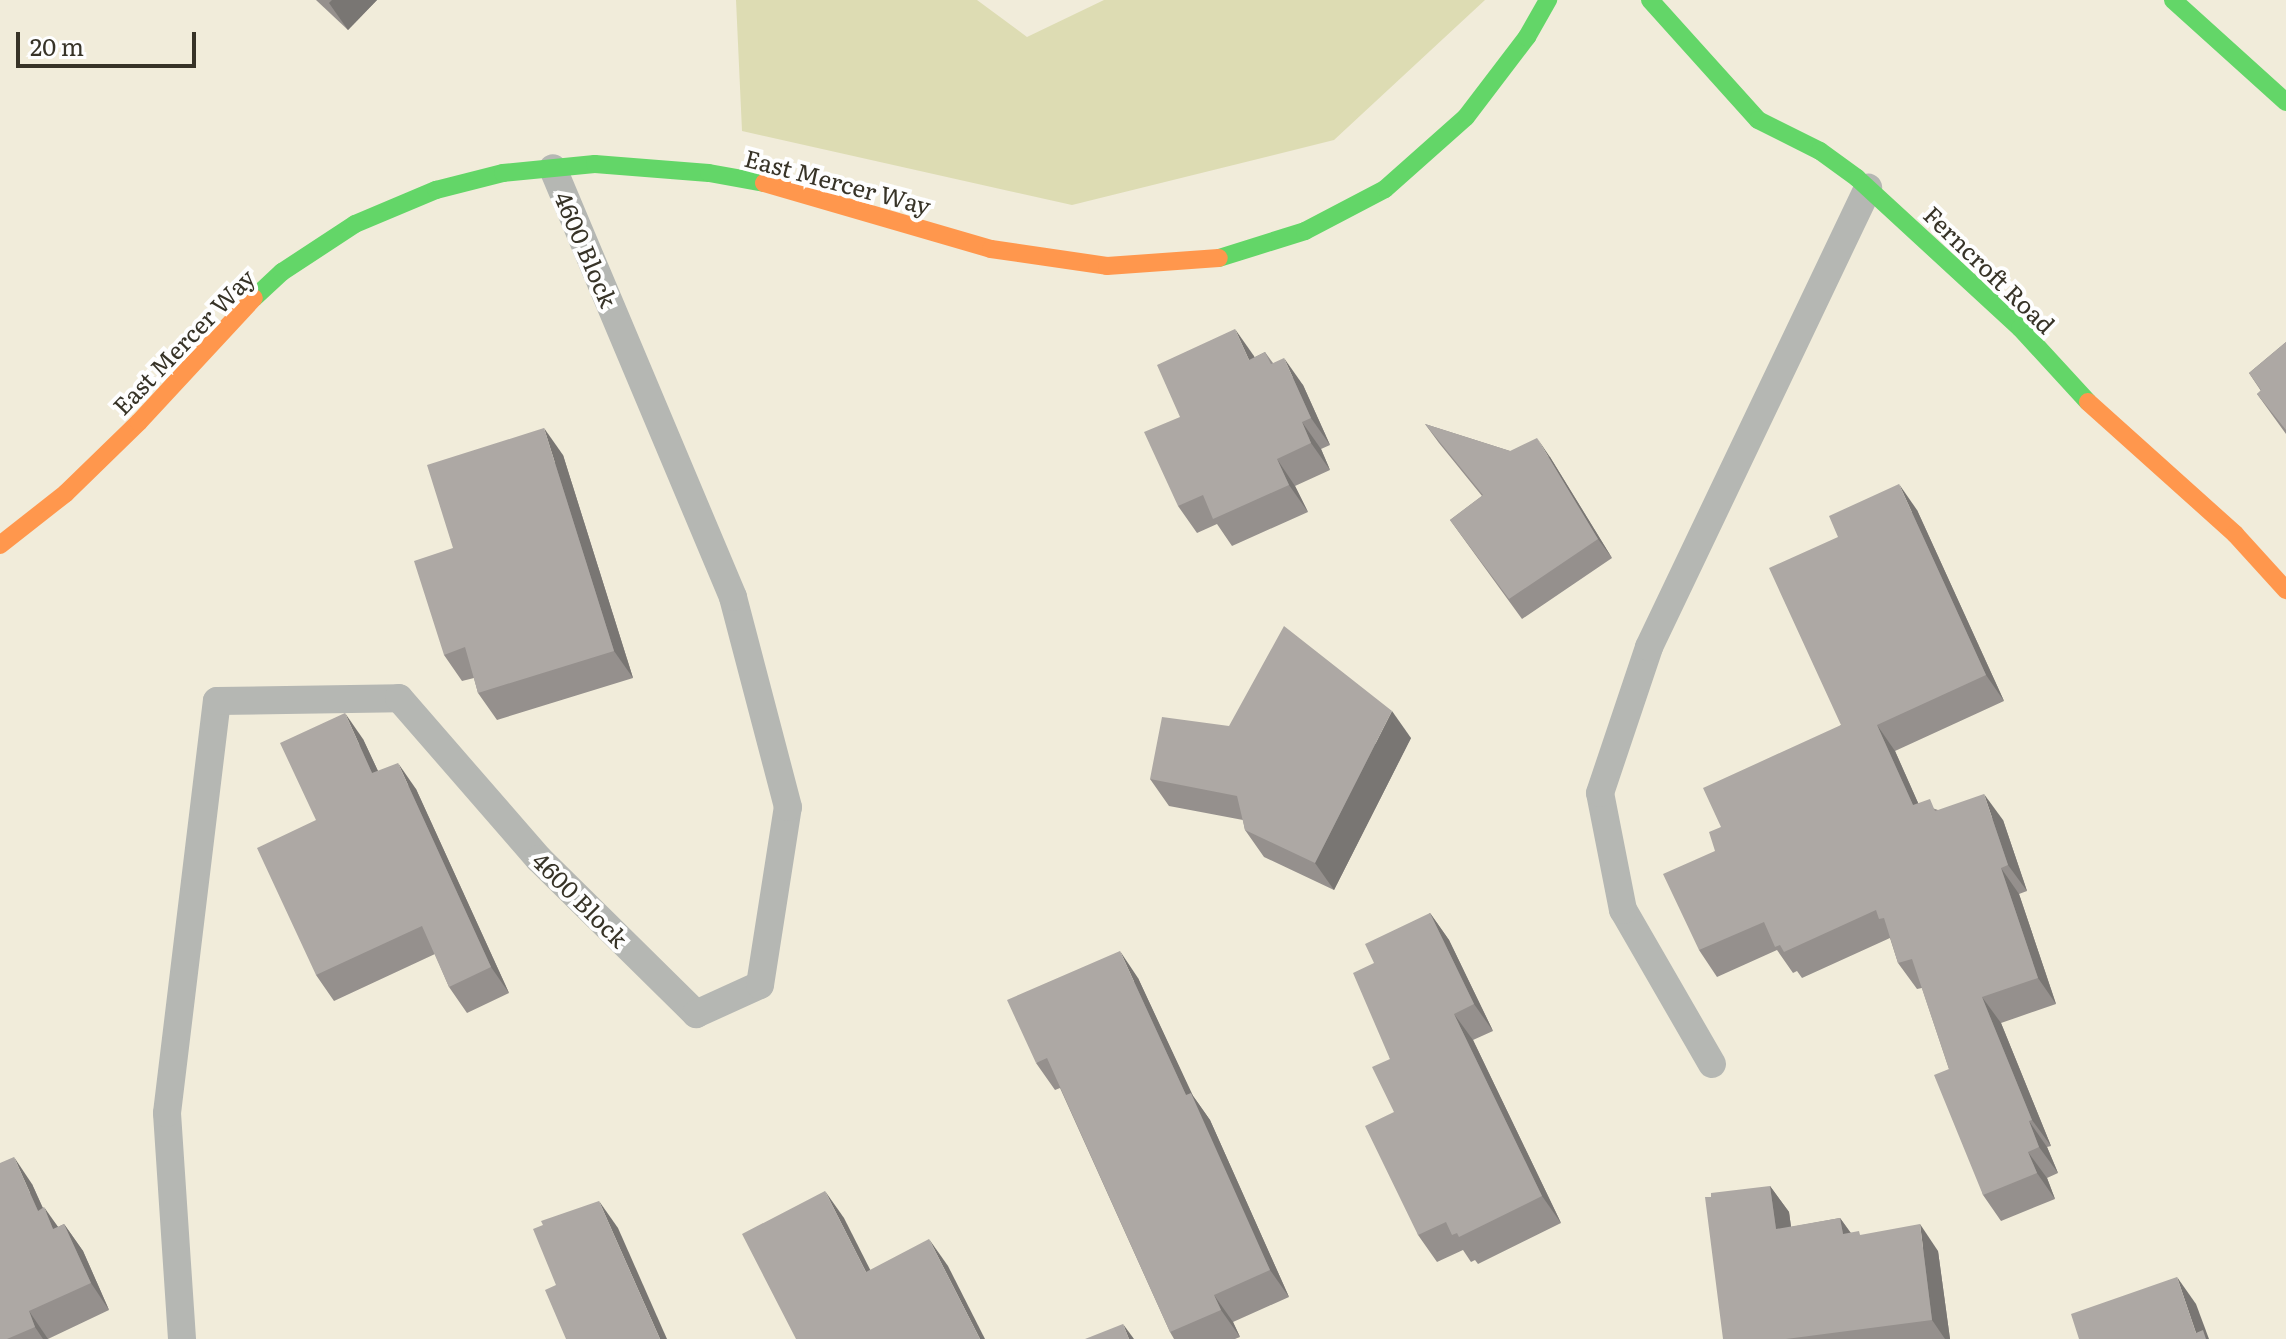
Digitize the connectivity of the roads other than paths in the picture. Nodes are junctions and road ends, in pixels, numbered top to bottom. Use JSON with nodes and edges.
{"nodes":[{"id":1,"x":1548,"y":0,"type":"edge"},
{"id":2,"x":1650,"y":0,"type":"edge"},
{"id":3,"x":2173,"y":0,"type":"edge"},
{"id":4,"x":2286,"y":102,"type":"edge"},
{"id":5,"x":553,"y":168,"type":"junction"},
{"id":6,"x":1868,"y":188,"type":"junction"},
{"id":7,"x":0,"y":545,"type":"edge"},
{"id":8,"x":2286,"y":590,"type":"edge"},
{"id":9,"x":1712,"y":1064,"type":"dead end"},
{"id":10,"x":182,"y":1339,"type":"edge"}],
"edges":[{"from":1,"to":5,"type":"street","name":"East Mercer Way"},
{"from":2,"to":6,"type":"street","name":"Ferncroft Road"},
{"from":3,"to":4,"type":"street"},
{"from":5,"to":7,"type":"street","name":"East Mercer Way"},
{"from":5,"to":10,"type":"lane","name":"4600 Block"},
{"from":6,"to":8,"type":"street","name":"Ferncroft Road"},
{"from":6,"to":9,"type":"lane"}]}
